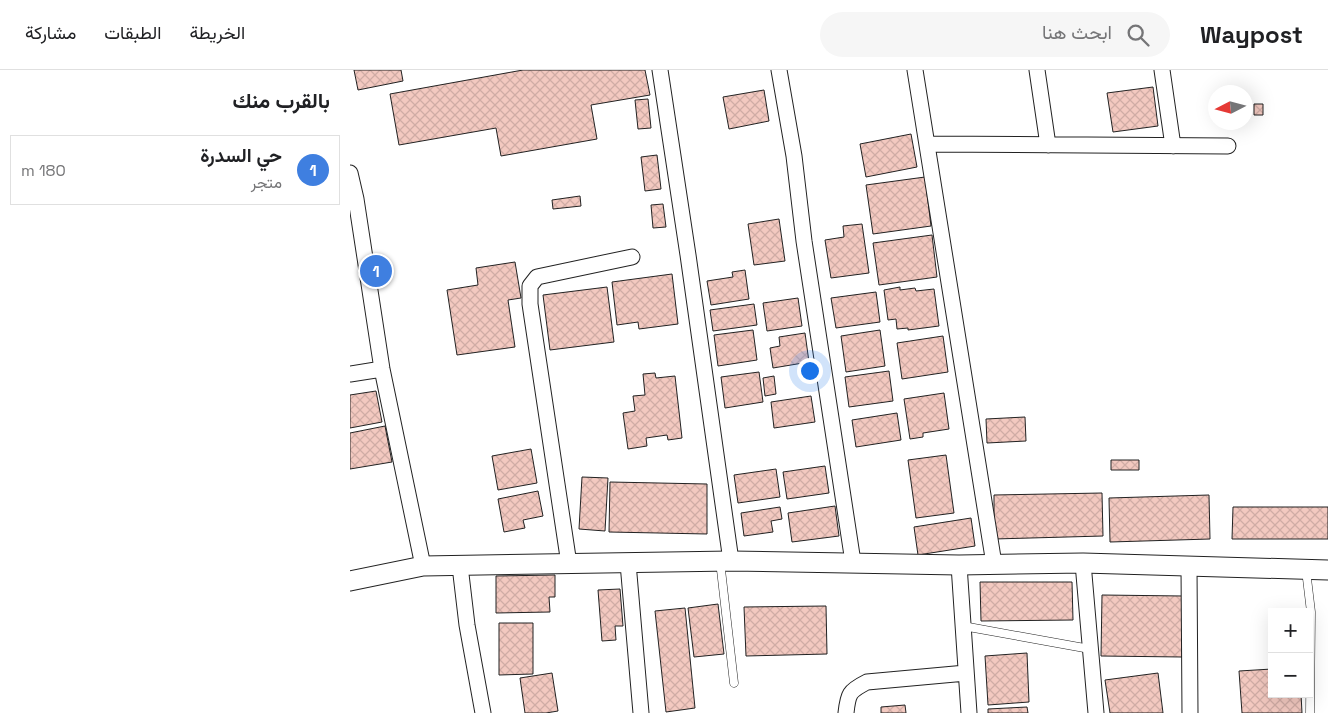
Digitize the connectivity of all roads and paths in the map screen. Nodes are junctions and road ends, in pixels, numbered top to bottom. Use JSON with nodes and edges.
{"nodes":[{"id":1,"x":660,"y":70,"type":"edge"},
{"id":2,"x":779,"y":70,"type":"edge"},
{"id":3,"x":915,"y":70,"type":"edge"},
{"id":4,"x":1037,"y":70,"type":"edge"},
{"id":5,"x":1162,"y":70,"type":"edge"},
{"id":6,"x":927,"y":144,"type":"junction"},
{"id":7,"x":1048,"y":144,"type":"junction"},
{"id":8,"x":1173,"y":146,"type":"junction"},
{"id":9,"x":1228,"y":146,"type":"dead end"},
{"id":10,"x":350,"y":173,"type":"edge"},
{"id":11,"x":632,"y":257,"type":"dead end"},
{"id":12,"x":382,"y":369,"type":"junction"},
{"id":13,"x":350,"y":374,"type":"edge"},
{"id":14,"x":725,"y":561,"type":"junction"},
{"id":15,"x":853,"y":562,"type":"junction"},
{"id":16,"x":628,"y":563,"type":"junction"},
{"id":17,"x":1083,"y":563,"type":"junction"},
{"id":18,"x":569,"y":564,"type":"junction"},
{"id":19,"x":994,"y":564,"type":"junction"},
{"id":20,"x":959,"y":565,"type":"junction"},
{"id":21,"x":423,"y":566,"type":"junction"},
{"id":22,"x":460,"y":566,"type":"junction"},
{"id":23,"x":1189,"y":566,"type":"junction"},
{"id":24,"x":1306,"y":570,"type":"junction"},
{"id":25,"x":1328,"y":570,"type":"edge"},
{"id":26,"x":350,"y":581,"type":"edge"},
{"id":27,"x":963,"y":626,"type":"junction"},
{"id":28,"x":1090,"y":649,"type":"junction"},
{"id":29,"x":966,"y":673,"type":"junction"},
{"id":30,"x":734,"y":683,"type":"dead end"},
{"id":31,"x":483,"y":713,"type":"edge"},
{"id":32,"x":641,"y":713,"type":"edge"},
{"id":33,"x":846,"y":713,"type":"edge"},
{"id":34,"x":969,"y":713,"type":"edge"},
{"id":35,"x":1096,"y":713,"type":"edge"},
{"id":36,"x":1190,"y":713,"type":"edge"},
{"id":37,"x":1310,"y":713,"type":"edge"}],
"edges":[{"from":1,"to":14,"type":"street"},
{"from":2,"to":15,"type":"street"},
{"from":3,"to":6,"type":"street"},
{"from":4,"to":7,"type":"street"},
{"from":5,"to":8,"type":"street"},
{"from":6,"to":7,"type":"street"},
{"from":6,"to":19,"type":"street"},
{"from":7,"to":8,"type":"street"},
{"from":8,"to":9,"type":"street"},
{"from":10,"to":12,"type":"street"},
{"from":11,"to":18,"type":"street"},
{"from":12,"to":13,"type":"street"},
{"from":12,"to":21,"type":"street"},
{"from":14,"to":15,"type":"street"},
{"from":14,"to":16,"type":"street"},
{"from":14,"to":30,"type":"lane"},
{"from":15,"to":20,"type":"street"},
{"from":16,"to":18,"type":"street"},
{"from":16,"to":32,"type":"street"},
{"from":17,"to":19,"type":"street"},
{"from":17,"to":23,"type":"street"},
{"from":17,"to":28,"type":"street"},
{"from":18,"to":22,"type":"street"},
{"from":19,"to":20,"type":"street"},
{"from":20,"to":27,"type":"street"},
{"from":21,"to":22,"type":"street"},
{"from":21,"to":26,"type":"street"},
{"from":22,"to":31,"type":"street"},
{"from":23,"to":24,"type":"street"},
{"from":23,"to":36,"type":"street"},
{"from":24,"to":25,"type":"street"},
{"from":24,"to":37,"type":"lane"},
{"from":27,"to":28,"type":"lane"},
{"from":27,"to":29,"type":"street"},
{"from":28,"to":35,"type":"street"},
{"from":29,"to":33,"type":"street"},
{"from":29,"to":34,"type":"street"}]}
